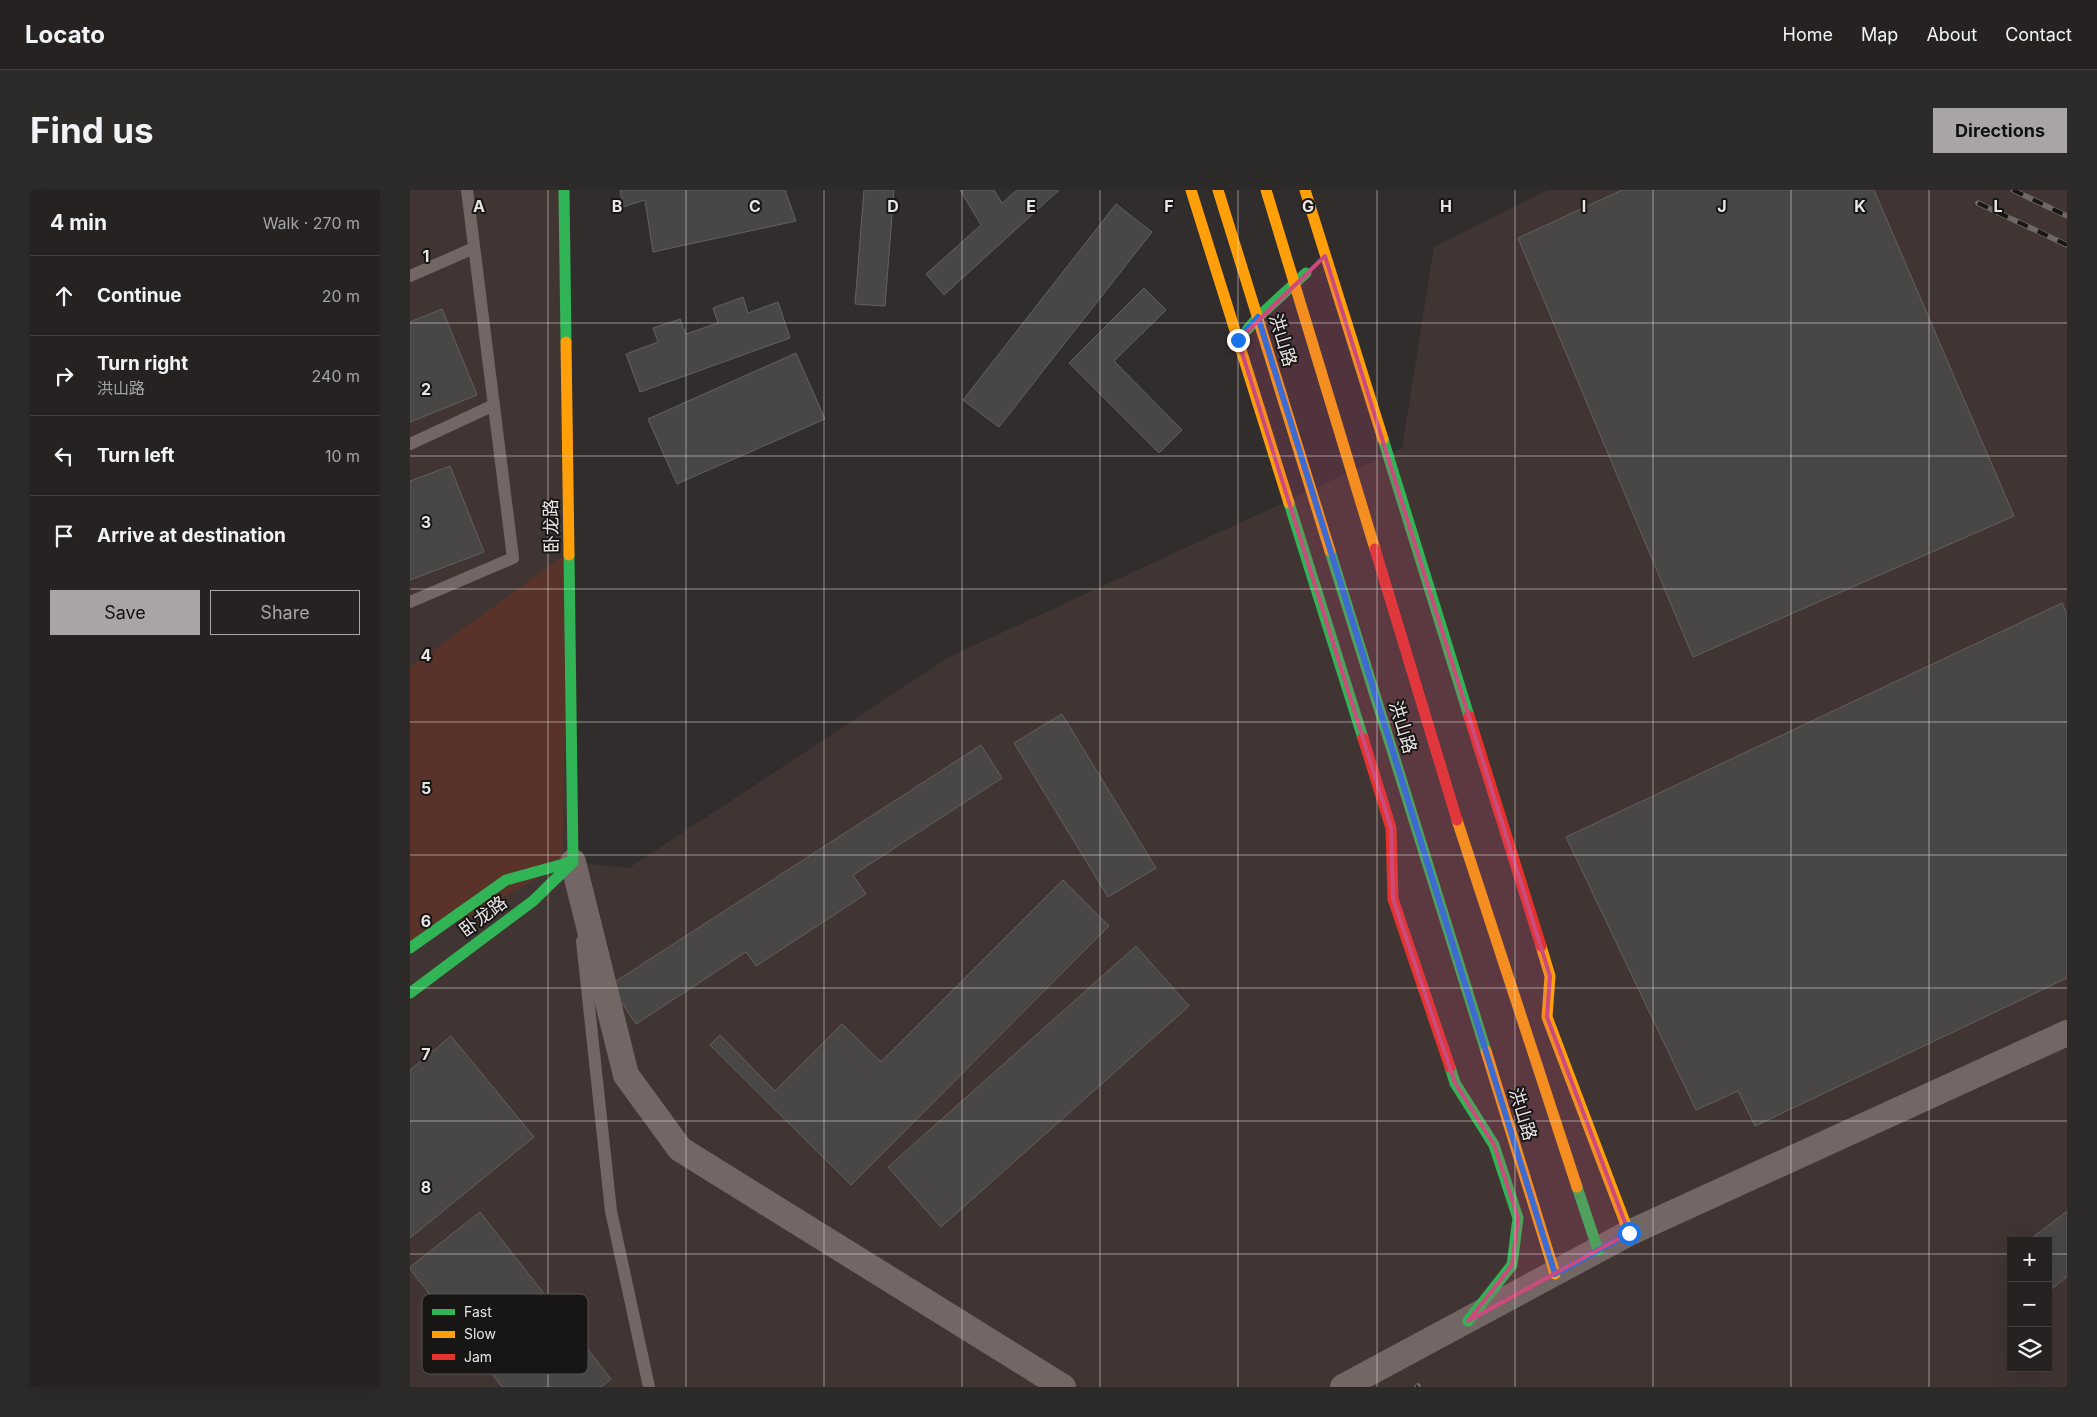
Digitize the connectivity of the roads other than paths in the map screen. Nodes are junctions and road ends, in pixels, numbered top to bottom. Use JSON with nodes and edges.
{"nodes":[{"id":1,"x":467,"y":190,"type":"edge"},
{"id":2,"x":564,"y":190,"type":"edge"},
{"id":3,"x":1191,"y":190,"type":"edge"},
{"id":4,"x":1218,"y":190,"type":"edge"},
{"id":5,"x":1266,"y":190,"type":"edge"},
{"id":6,"x":1305,"y":190,"type":"edge"},
{"id":7,"x":474,"y":248,"type":"junction"},
{"id":8,"x":1319,"y":261,"type":"junction"},
{"id":9,"x":410,"y":276,"type":"edge"},
{"id":10,"x":1294,"y":284,"type":"junction"},
{"id":11,"x":1258,"y":317,"type":"junction"},
{"id":12,"x":1238,"y":340,"type":"junction"},
{"id":13,"x":494,"y":405,"type":"junction"},
{"id":14,"x":410,"y":444,"type":"edge"},
{"id":15,"x":410,"y":602,"type":"edge"},
{"id":16,"x":573,"y":862,"type":"junction"},
{"id":17,"x":410,"y":948,"type":"edge"},
{"id":18,"x":410,"y":993,"type":"edge"},
{"id":19,"x":2067,"y":1033,"type":"edge"},
{"id":20,"x":1629,"y":1233,"type":"junction"},
{"id":21,"x":1598,"y":1250,"type":"junction"},
{"id":22,"x":1555,"y":1274,"type":"junction"},
{"id":23,"x":1468,"y":1321,"type":"junction"},
{"id":24,"x":649,"y":1387,"type":"edge"},
{"id":25,"x":1063,"y":1387,"type":"edge"},
{"id":26,"x":1343,"y":1387,"type":"edge"}],
"edges":[{"from":1,"to":7,"type":"lane"},
{"from":2,"to":16,"type":"street","name":"卧龙路"},
{"from":3,"to":12,"type":"street"},
{"from":4,"to":11,"type":"street","name":"洪山路"},
{"from":5,"to":10,"type":"street","name":"洪山路"},
{"from":6,"to":8,"type":"street"},
{"from":7,"to":9,"type":"lane"},
{"from":7,"to":13,"type":"lane"},
{"from":8,"to":10,"type":"street"},
{"from":8,"to":20,"type":"street"},
{"from":10,"to":11,"type":"street"},
{"from":10,"to":21,"type":"street","name":"洪山路"},
{"from":11,"to":12,"type":"street"},
{"from":11,"to":22,"type":"street","name":"洪山路"},
{"from":12,"to":23,"type":"street"},
{"from":13,"to":14,"type":"lane"},
{"from":13,"to":15,"type":"lane"},
{"from":16,"to":17,"type":"street","name":"卧龙路"},
{"from":16,"to":18,"type":"street","name":"卧龙路"},
{"from":16,"to":24,"type":"lane"},
{"from":16,"to":25,"type":"street"},
{"from":19,"to":20,"type":"street"},
{"from":20,"to":21,"type":"street"},
{"from":21,"to":22,"type":"street"},
{"from":22,"to":23,"type":"street"},
{"from":23,"to":26,"type":"street"}]}
